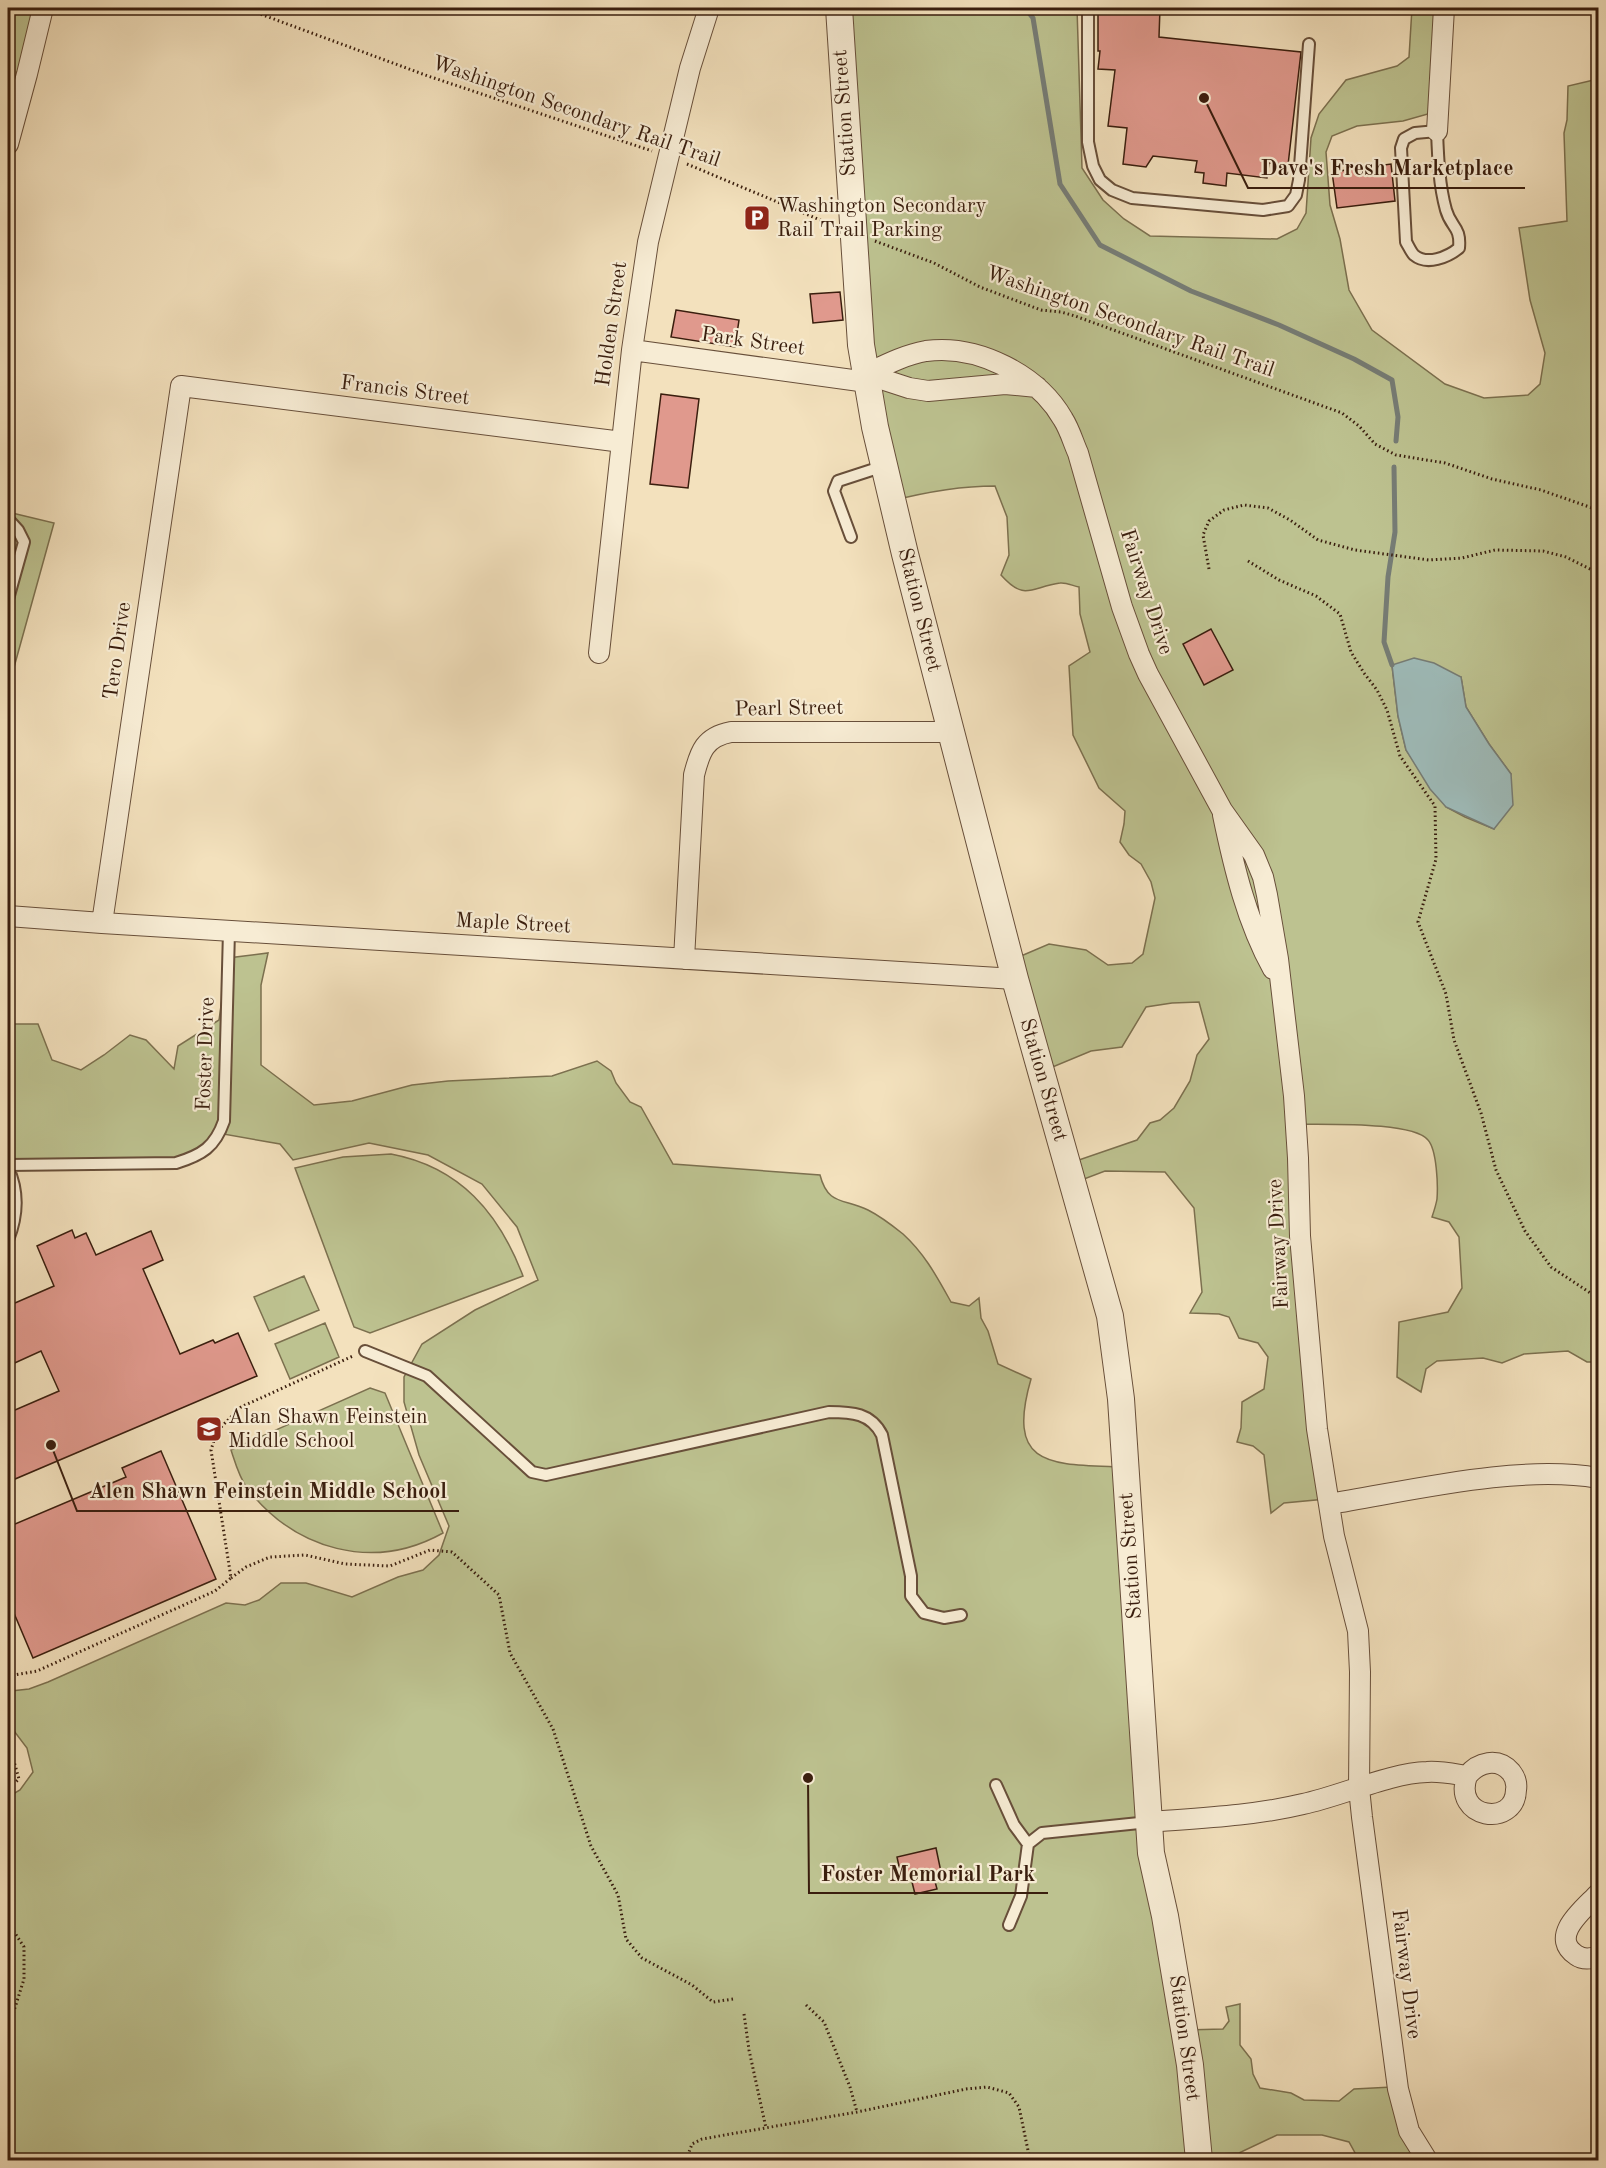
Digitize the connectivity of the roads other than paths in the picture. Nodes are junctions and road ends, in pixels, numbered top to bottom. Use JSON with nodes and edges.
{"nodes":[{"id":1,"x":43,"y":8,"type":"edge"},
{"id":2,"x":708,"y":8,"type":"edge"},
{"id":3,"x":839,"y":8,"type":"edge"},
{"id":4,"x":1088,"y":8,"type":"edge"},
{"id":5,"x":1444,"y":8,"type":"edge"},
{"id":6,"x":1309,"y":44,"type":"dead end"},
{"id":7,"x":1437,"y":131,"type":"junction"},
{"id":8,"x":8,"y":144,"type":"edge"},
{"id":9,"x":632,"y":350,"type":"junction"},
{"id":10,"x":867,"y":378,"type":"junction"},
{"id":11,"x":181,"y":386,"type":"joint"},
{"id":12,"x":1036,"y":387,"type":"junction"},
{"id":13,"x":622,"y":442,"type":"junction"},
{"id":14,"x":884,"y":466,"type":"junction"},
{"id":15,"x":8,"y":519,"type":"edge"},
{"id":16,"x":850,"y":537,"type":"dead end"},
{"id":17,"x":8,"y":599,"type":"edge"},
{"id":18,"x":599,"y":653,"type":"dead end"},
{"id":19,"x":950,"y":732,"type":"junction"},
{"id":20,"x":8,"y":916,"type":"edge"},
{"id":21,"x":102,"y":923,"type":"junction"},
{"id":22,"x":229,"y":931,"type":"junction"},
{"id":23,"x":684,"y":959,"type":"junction"},
{"id":24,"x":1015,"y":979,"type":"junction"},
{"id":25,"x":8,"y":1166,"type":"edge"},
{"id":26,"x":8,"y":1240,"type":"edge"},
{"id":27,"x":365,"y":1351,"type":"road end"},
{"id":28,"x":1599,"y":1478,"type":"edge"},
{"id":29,"x":1329,"y":1504,"type":"junction"},
{"id":30,"x":961,"y":1615,"type":"dead end"},
{"id":31,"x":1467,"y":1776,"type":"dead end"},
{"id":32,"x":996,"y":1785,"type":"dead end"},
{"id":33,"x":1359,"y":1788,"type":"junction"},
{"id":34,"x":1149,"y":1822,"type":"junction"},
{"id":35,"x":1028,"y":1844,"type":"junction"},
{"id":36,"x":1595,"y":1904,"type":"edge"},
{"id":37,"x":1009,"y":1925,"type":"dead end"},
{"id":38,"x":1599,"y":1956,"type":"edge"},
{"id":39,"x":1199,"y":2160,"type":"edge"},
{"id":40,"x":1427,"y":2160,"type":"edge"}],
"edges":[{"from":1,"to":8,"type":"street"},
{"from":2,"to":9,"type":"street","name":"Holden Street"},
{"from":3,"to":10,"type":"street","name":"Station Street"},
{"from":4,"to":6,"type":"lane"},
{"from":5,"to":7,"type":"street"},
{"from":7,"to":7,"type":"lane"},
{"from":9,"to":10,"type":"street","name":"Park Street"},
{"from":9,"to":13,"type":"street","name":"Holden Street"},
{"from":10,"to":12,"type":"street"},
{"from":10,"to":12,"type":"street","name":"Fairway Drive"},
{"from":10,"to":14,"type":"street","name":"Station Street"},
{"from":11,"to":13,"type":"street","name":"Francis Street"},
{"from":11,"to":21,"type":"street","name":"Tero Drive"},
{"from":12,"to":29,"type":"street","name":"Fairway Drive"},
{"from":13,"to":18,"type":"street","name":"Holden Street"},
{"from":14,"to":16,"type":"lane"},
{"from":14,"to":19,"type":"street","name":"Station Street"},
{"from":15,"to":17,"type":"lane"},
{"from":19,"to":23,"type":"street","name":"Pearl Street"},
{"from":19,"to":24,"type":"street","name":"Station Street"},
{"from":20,"to":21,"type":"street","name":"Maple Street"},
{"from":21,"to":22,"type":"street","name":"Maple Street"},
{"from":22,"to":23,"type":"street","name":"Maple Street"},
{"from":22,"to":25,"type":"lane","name":"Foster Drive"},
{"from":23,"to":24,"type":"street","name":"Maple Street"},
{"from":24,"to":34,"type":"street","name":"Station Street"},
{"from":25,"to":26,"type":"lane","name":"Foster Drive"},
{"from":27,"to":30,"type":"lane"},
{"from":28,"to":29,"type":"street"},
{"from":29,"to":33,"type":"street","name":"Fairway Drive"},
{"from":31,"to":33,"type":"street"},
{"from":32,"to":35,"type":"lane"},
{"from":33,"to":34,"type":"street"},
{"from":33,"to":40,"type":"street","name":"Fairway Drive"},
{"from":34,"to":35,"type":"lane"},
{"from":34,"to":39,"type":"street","name":"Station Street"},
{"from":35,"to":37,"type":"lane"},
{"from":36,"to":38,"type":"street"}]}
